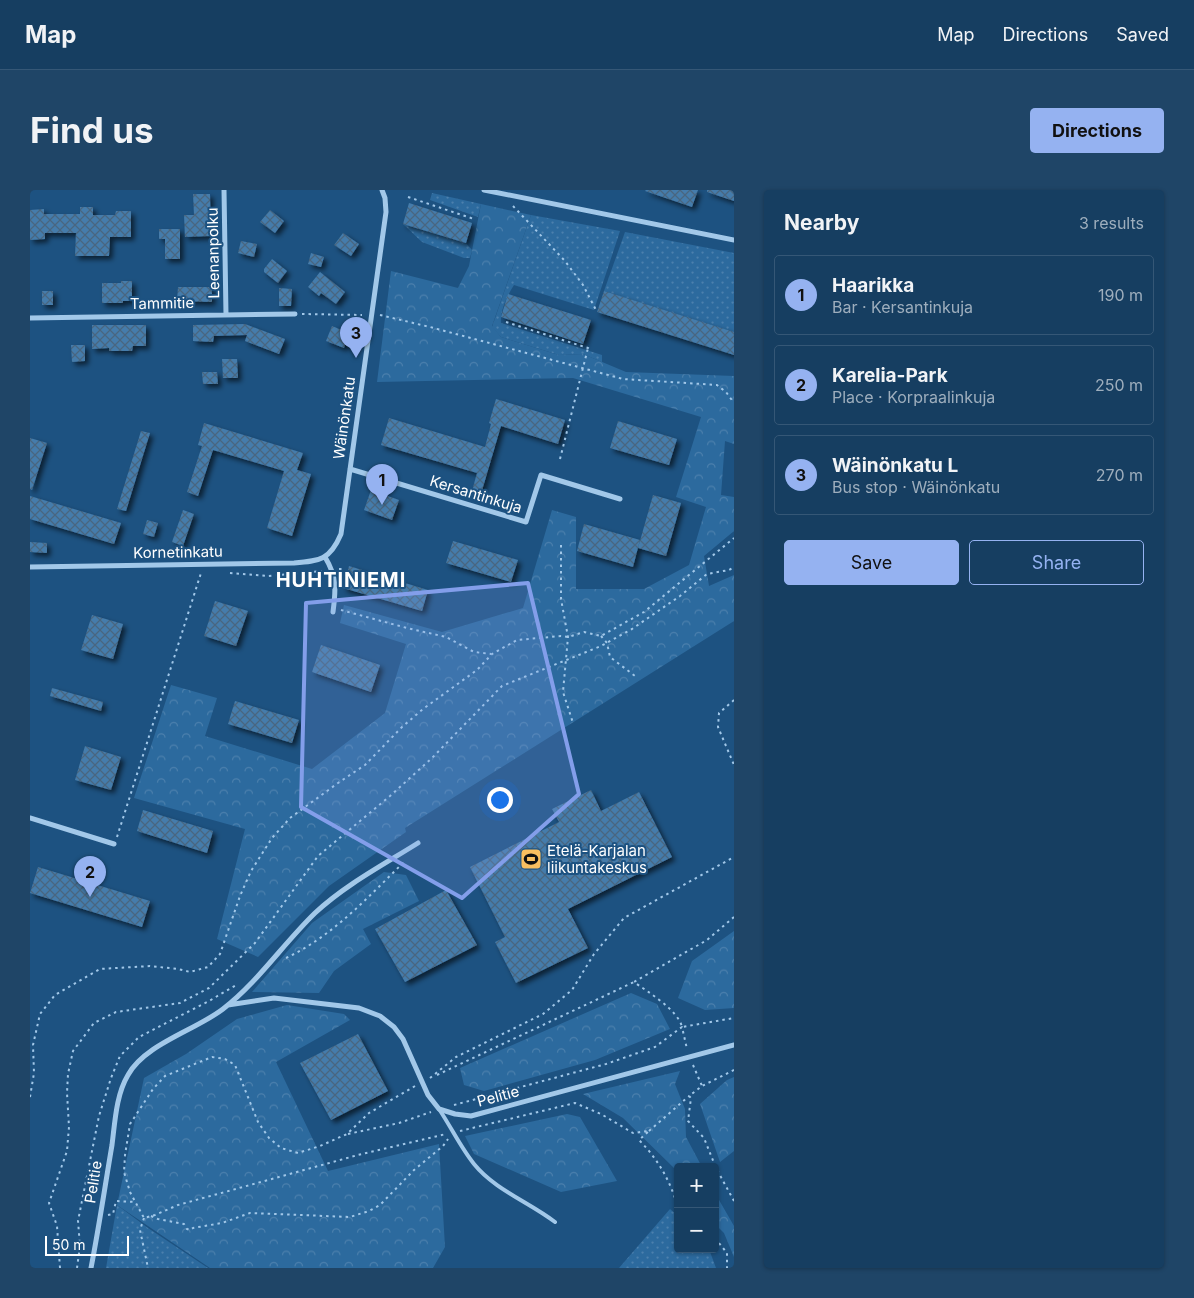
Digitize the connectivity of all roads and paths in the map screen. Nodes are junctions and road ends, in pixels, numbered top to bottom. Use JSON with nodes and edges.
{"nodes":[{"id":1,"x":224,"y":190,"type":"edge"},
{"id":2,"x":382,"y":190,"type":"edge"},
{"id":3,"x":484,"y":190,"type":"edge"},
{"id":4,"x":408,"y":197,"type":"dead end"},
{"id":5,"x":513,"y":206,"type":"dead end"},
{"id":6,"x":474,"y":219,"type":"dead end"},
{"id":7,"x":734,"y":240,"type":"edge"},
{"id":8,"x":597,"y":312,"type":"dead end"},
{"id":9,"x":295,"y":314,"type":"joint"},
{"id":10,"x":226,"y":315,"type":"junction"},
{"id":11,"x":362,"y":315,"type":"dead end"},
{"id":12,"x":380,"y":315,"type":"dead end"},
{"id":13,"x":30,"y":318,"type":"edge"},
{"id":14,"x":506,"y":322,"type":"dead end"},
{"id":15,"x":589,"y":344,"type":"dead end"},
{"id":16,"x":588,"y":348,"type":"junction"},
{"id":17,"x":734,"y":403,"type":"edge"},
{"id":18,"x":560,"y":459,"type":"dead end"},
{"id":19,"x":350,"y":469,"type":"junction"},
{"id":20,"x":620,"y":498,"type":"dead end"},
{"id":21,"x":734,"y":538,"type":"edge"},
{"id":22,"x":561,"y":545,"type":"dead end"},
{"id":23,"x":325,"y":557,"type":"junction"},
{"id":24,"x":30,"y":566,"type":"edge"},
{"id":25,"x":734,"y":567,"type":"edge"},
{"id":26,"x":202,"y":571,"type":"dead end"},
{"id":27,"x":333,"y":610,"type":"joint"},
{"id":28,"x":601,"y":636,"type":"junction"},
{"id":29,"x":568,"y":637,"type":"junction"},
{"id":30,"x":607,"y":643,"type":"junction"},
{"id":31,"x":492,"y":654,"type":"junction"},
{"id":32,"x":565,"y":660,"type":"junction"},
{"id":33,"x":635,"y":676,"type":"dead end"},
{"id":34,"x":734,"y":700,"type":"edge"},
{"id":35,"x":573,"y":723,"type":"dead end"},
{"id":36,"x":734,"y":765,"type":"edge"},
{"id":37,"x":30,"y":818,"type":"edge"},
{"id":38,"x":114,"y":844,"type":"joint"},
{"id":39,"x":418,"y":844,"type":"dead end"},
{"id":40,"x":734,"y":857,"type":"edge"},
{"id":41,"x":406,"y":861,"type":"dead end"},
{"id":42,"x":734,"y":917,"type":"edge"},
{"id":43,"x":279,"y":961,"type":"dead end"},
{"id":44,"x":240,"y":982,"type":"dead end"},
{"id":45,"x":634,"y":982,"type":"junction"},
{"id":46,"x":228,"y":1005,"type":"junction"},
{"id":47,"x":734,"y":1018,"type":"edge"},
{"id":48,"x":682,"y":1027,"type":"junction"},
{"id":49,"x":734,"y":1045,"type":"edge"},
{"id":50,"x":734,"y":1070,"type":"edge"},
{"id":51,"x":433,"y":1076,"type":"junction"},
{"id":52,"x":421,"y":1082,"type":"junction"},
{"id":53,"x":30,"y":1096,"type":"edge"},
{"id":54,"x":690,"y":1096,"type":"junction"},
{"id":55,"x":440,"y":1109,"type":"junction"},
{"id":56,"x":649,"y":1131,"type":"junction"},
{"id":57,"x":453,"y":1133,"type":"junction"},
{"id":58,"x":347,"y":1134,"type":"junction"},
{"id":59,"x":674,"y":1193,"type":"edge"},
{"id":60,"x":734,"y":1201,"type":"edge"},
{"id":61,"x":135,"y":1202,"type":"junction"},
{"id":62,"x":151,"y":1216,"type":"junction"},
{"id":63,"x":100,"y":1218,"type":"junction"},
{"id":64,"x":144,"y":1218,"type":"junction"},
{"id":65,"x":555,"y":1222,"type":"dead end"},
{"id":66,"x":719,"y":1243,"type":"edge"},
{"id":67,"x":60,"y":1268,"type":"edge"},
{"id":68,"x":77,"y":1268,"type":"edge"},
{"id":69,"x":91,"y":1268,"type":"edge"},
{"id":70,"x":148,"y":1268,"type":"edge"},
{"id":71,"x":727,"y":1268,"type":"edge"}],
"edges":[{"from":1,"to":10,"type":"street","name":"Leenanpolku"},
{"from":2,"to":19,"type":"street","name":"Wäinönkatu"},
{"from":3,"to":7,"type":"street"},
{"from":4,"to":6,"type":"path"},
{"from":5,"to":8,"type":"path"},
{"from":9,"to":10,"type":"street","name":"Tammitie"},
{"from":9,"to":11,"type":"path"},
{"from":10,"to":13,"type":"street","name":"Tammitie"},
{"from":12,"to":17,"type":"path"},
{"from":14,"to":16,"type":"path"},
{"from":15,"to":16,"type":"path"},
{"from":16,"to":18,"type":"path"},
{"from":19,"to":20,"type":"street","name":"Kersantinkuja"},
{"from":19,"to":23,"type":"street","name":"Wäinönkatu"},
{"from":21,"to":28,"type":"path"},
{"from":22,"to":29,"type":"path"},
{"from":23,"to":24,"type":"street","name":"Kornetinkatu"},
{"from":23,"to":27,"type":"street"},
{"from":25,"to":30,"type":"path"},
{"from":26,"to":38,"type":"path"},
{"from":27,"to":31,"type":"path"},
{"from":28,"to":29,"type":"path"},
{"from":28,"to":30,"type":"path"},
{"from":29,"to":31,"type":"path"},
{"from":29,"to":32,"type":"path"},
{"from":30,"to":32,"type":"path"},
{"from":30,"to":33,"type":"path"},
{"from":31,"to":53,"type":"path"},
{"from":32,"to":35,"type":"path"},
{"from":32,"to":67,"type":"path"},
{"from":34,"to":36,"type":"path"},
{"from":37,"to":38,"type":"street"},
{"from":39,"to":46,"type":"street","name":"Pelitie"},
{"from":40,"to":51,"type":"path"},
{"from":41,"to":43,"type":"path"},
{"from":42,"to":45,"type":"path"},
{"from":44,"to":68,"type":"path"},
{"from":45,"to":48,"type":"path"},
{"from":45,"to":51,"type":"path"},
{"from":46,"to":52,"type":"street","name":"Pelitie"},
{"from":46,"to":63,"type":"street","name":"Pelitie"},
{"from":47,"to":48,"type":"path"},
{"from":48,"to":55,"type":"path"},
{"from":49,"to":55,"type":"street","name":"Pelitie"},
{"from":50,"to":54,"type":"path"},
{"from":51,"to":52,"type":"path"},
{"from":52,"to":55,"type":"street","name":"Pelitie"},
{"from":52,"to":58,"type":"path"},
{"from":54,"to":56,"type":"path"},
{"from":54,"to":60,"type":"path"},
{"from":55,"to":57,"type":"lane"},
{"from":55,"to":58,"type":"path"},
{"from":56,"to":57,"type":"path"},
{"from":56,"to":59,"type":"path"},
{"from":57,"to":65,"type":"lane"},
{"from":58,"to":61,"type":"path"},
{"from":61,"to":63,"type":"path"},
{"from":61,"to":64,"type":"path"},
{"from":62,"to":62,"type":"path"},
{"from":62,"to":64,"type":"path"},
{"from":63,"to":69,"type":"street","name":"Pelitie"},
{"from":64,"to":70,"type":"path"},
{"from":66,"to":71,"type":"path"}]}
